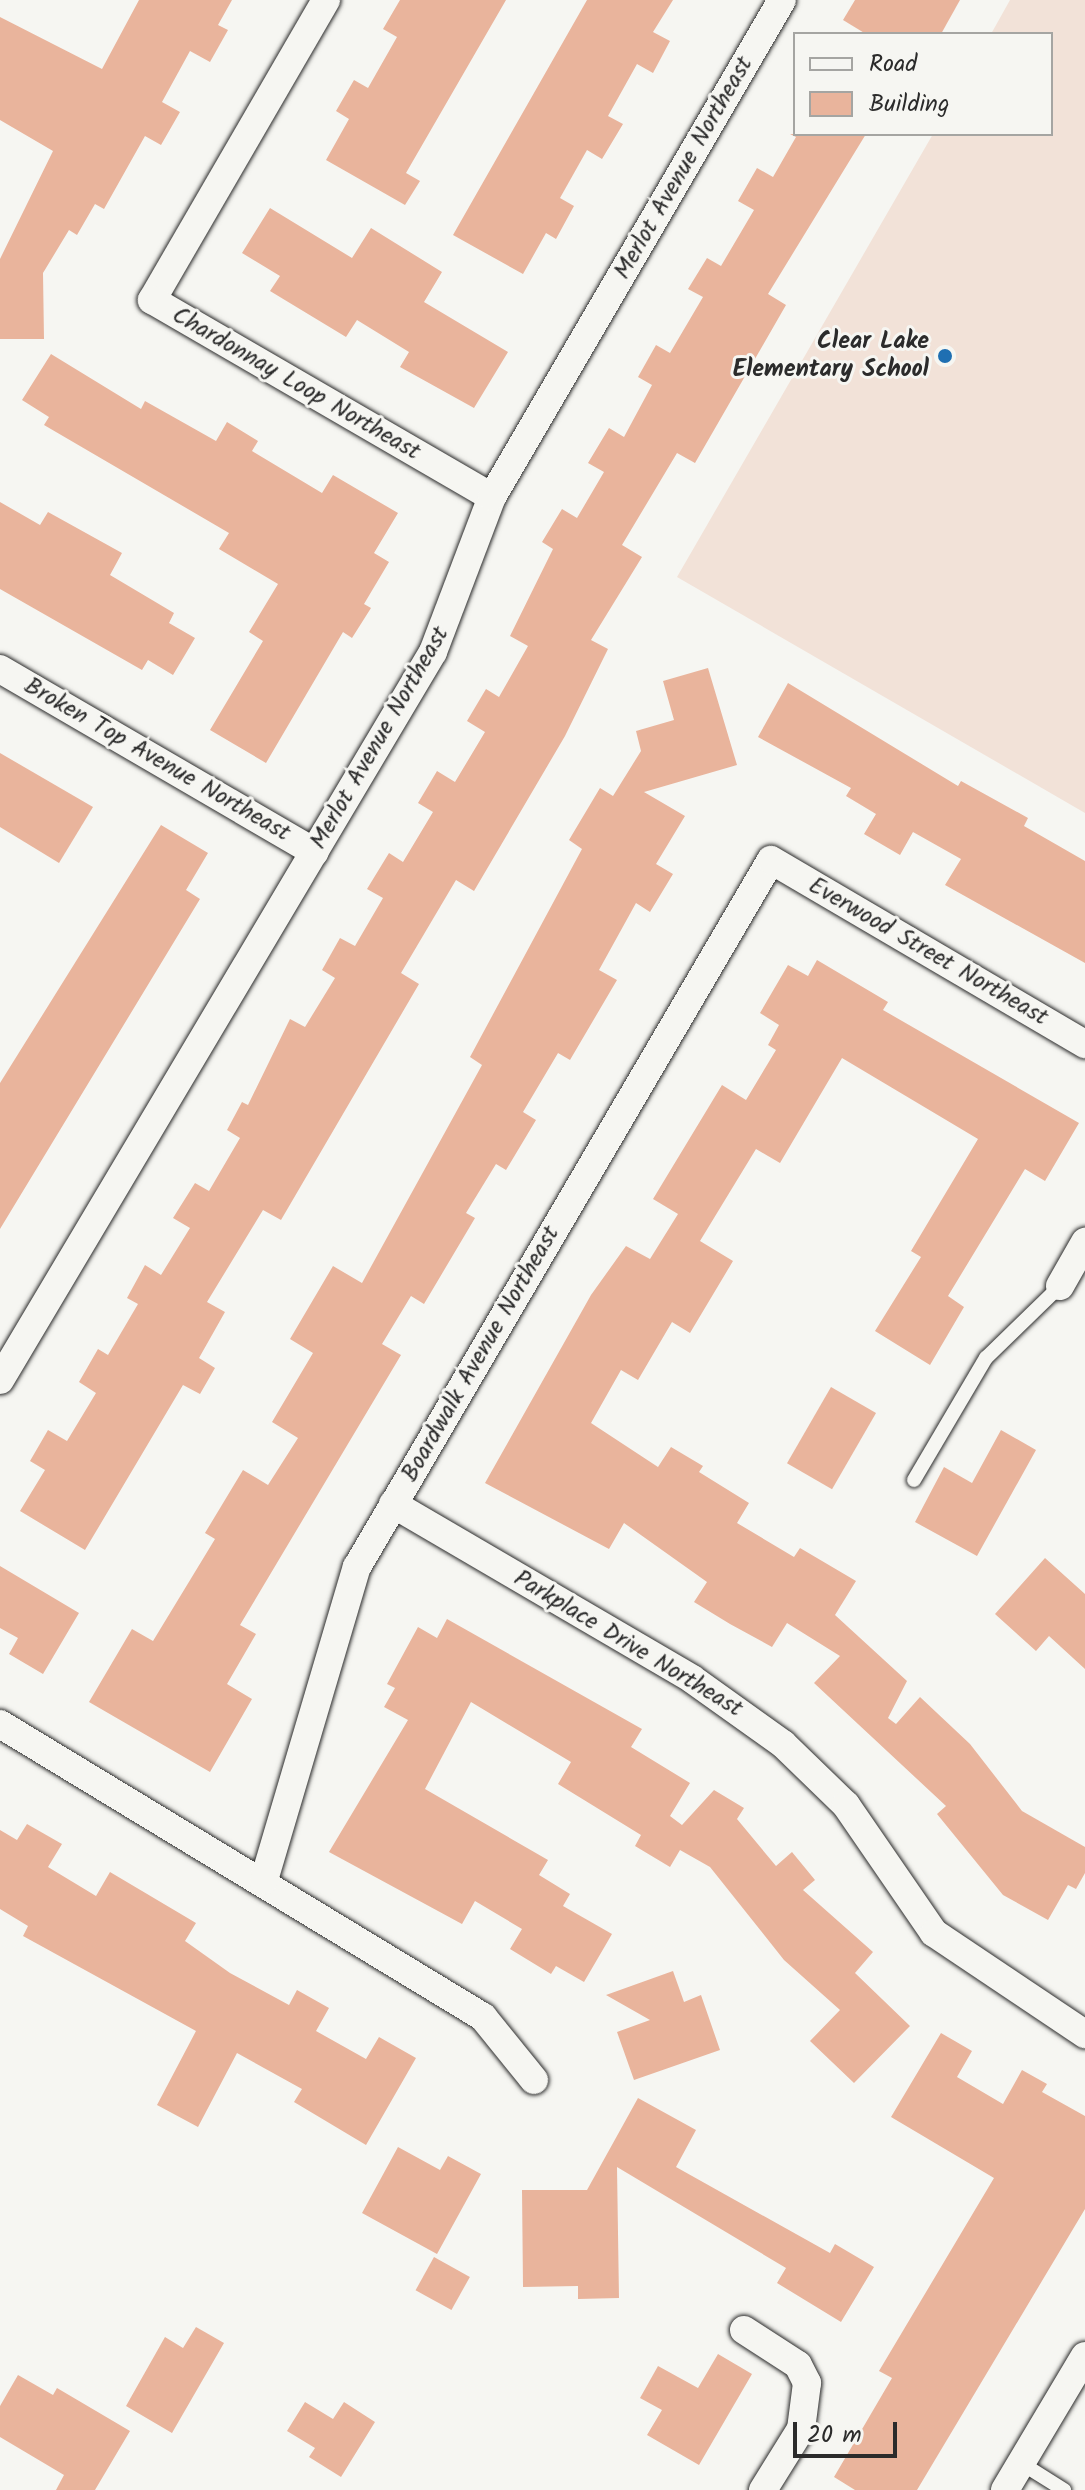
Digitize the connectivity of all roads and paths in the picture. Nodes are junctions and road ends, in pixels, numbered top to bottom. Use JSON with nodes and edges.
{"nodes":[{"id":1,"x":326,"y":0,"type":"edge"},
{"id":2,"x":782,"y":0,"type":"edge"},
{"id":3,"x":492,"y":497,"type":"junction"},
{"id":4,"x":0,"y":669,"type":"edge"},
{"id":5,"x":315,"y":852,"type":"junction"},
{"id":6,"x":771,"y":860,"type":"joint"},
{"id":7,"x":1085,"y":1044,"type":"edge"},
{"id":8,"x":1085,"y":1242,"type":"edge"},
{"id":9,"x":1060,"y":1286,"type":"joint"},
{"id":10,"x":10,"y":1347,"type":"edge"},
{"id":11,"x":0,"y":1380,"type":"edge"},
{"id":12,"x":914,"y":1480,"type":"dead end"},
{"id":13,"x":393,"y":1504,"type":"junction"},
{"id":14,"x":0,"y":1724,"type":"edge"},
{"id":15,"x":264,"y":1880,"type":"junction"},
{"id":16,"x":1085,"y":2034,"type":"edge"},
{"id":17,"x":534,"y":2080,"type":"dead end"},
{"id":18,"x":744,"y":2330,"type":"dead end"},
{"id":19,"x":1085,"y":2356,"type":"edge"},
{"id":20,"x":1021,"y":2463,"type":"junction"},
{"id":21,"x":763,"y":2490,"type":"edge"},
{"id":22,"x":1005,"y":2490,"type":"edge"},
{"id":23,"x":1064,"y":2490,"type":"edge"}],
"edges":[{"from":1,"to":3,"type":"street","name":"Chardonnay Loop Northeast"},
{"from":2,"to":3,"type":"street","name":"Merlot Avenue Northeast"},
{"from":3,"to":5,"type":"street","name":"Merlot Avenue Northeast"},
{"from":4,"to":5,"type":"street","name":"Broken Top Avenue Northeast"},
{"from":5,"to":10,"type":"street","name":"Merlot Avenue Northeast"},
{"from":6,"to":7,"type":"street","name":"Everwood Street Northeast"},
{"from":6,"to":13,"type":"street","name":"Boardwalk Avenue Northeast"},
{"from":8,"to":9,"type":"street"},
{"from":9,"to":12,"type":"lane"},
{"from":10,"to":11,"type":"street","name":"Merlot Avenue Northeast"},
{"from":13,"to":15,"type":"street","name":"Boardwalk Avenue Northeast"},
{"from":13,"to":16,"type":"street","name":"Parkplace Drive Northeast"},
{"from":14,"to":15,"type":"street"},
{"from":15,"to":17,"type":"street"},
{"from":18,"to":21,"type":"street"},
{"from":19,"to":20,"type":"street"},
{"from":20,"to":22,"type":"street"},
{"from":20,"to":23,"type":"lane"}]}
